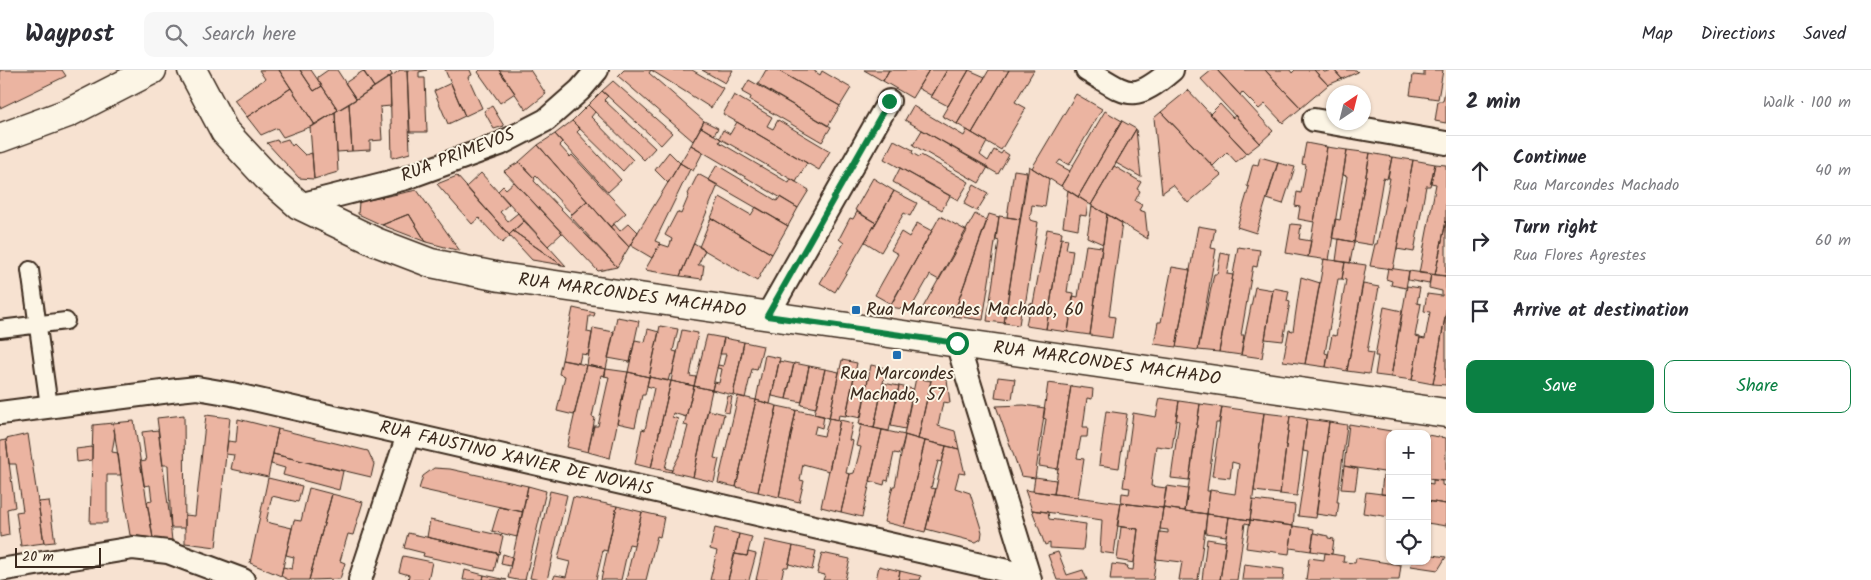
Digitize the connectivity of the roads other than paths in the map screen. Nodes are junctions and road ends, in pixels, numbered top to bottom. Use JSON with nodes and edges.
{"nodes":[{"id":1,"x":152,"y":70,"type":"edge"},
{"id":2,"x":192,"y":70,"type":"edge"},
{"id":3,"x":597,"y":70,"type":"edge"},
{"id":4,"x":1087,"y":70,"type":"edge"},
{"id":5,"x":1172,"y":70,"type":"edge"},
{"id":6,"x":889,"y":101,"type":"dead end"},
{"id":7,"x":1314,"y":120,"type":"dead end"},
{"id":8,"x":0,"y":138,"type":"edge"},
{"id":9,"x":1446,"y":143,"type":"edge"},
{"id":10,"x":299,"y":205,"type":"junction"},
{"id":11,"x":30,"y":270,"type":"dead end"},
{"id":12,"x":767,"y":316,"type":"junction"},
{"id":13,"x":66,"y":321,"type":"dead end"},
{"id":14,"x":39,"y":324,"type":"junction"},
{"id":15,"x":0,"y":329,"type":"edge"},
{"id":16,"x":957,"y":343,"type":"junction"},
{"id":17,"x":49,"y":406,"type":"junction"},
{"id":18,"x":0,"y":413,"type":"edge"},
{"id":19,"x":1446,"y":413,"type":"edge"},
{"id":20,"x":408,"y":435,"type":"junction"},
{"id":21,"x":0,"y":570,"type":"edge"},
{"id":22,"x":1030,"y":578,"type":"edge"},
{"id":23,"x":244,"y":580,"type":"edge"},
{"id":24,"x":360,"y":580,"type":"edge"}],
"edges":[{"from":1,"to":8,"type":"street"},
{"from":2,"to":10,"type":"street","name":"RUA MARCONDES MACHADO"},
{"from":3,"to":10,"type":"street","name":"RUA PRIMEVOS"},
{"from":4,"to":5,"type":"street"},
{"from":6,"to":12,"type":"street"},
{"from":7,"to":9,"type":"street"},
{"from":10,"to":12,"type":"street","name":"RUA MARCONDES MACHADO"},
{"from":11,"to":14,"type":"street"},
{"from":12,"to":16,"type":"street","name":"RUA MARCONDES MACHADO"},
{"from":13,"to":14,"type":"street"},
{"from":14,"to":15,"type":"street"},
{"from":14,"to":17,"type":"street"},
{"from":16,"to":19,"type":"street","name":"RUA MARCONDES MACHADO"},
{"from":16,"to":22,"type":"street"},
{"from":17,"to":18,"type":"street","name":"RUA FAUSTINO XAVIER DE NOVAIS"},
{"from":17,"to":20,"type":"street","name":"RUA FAUSTINO XAVIER DE NOVAIS"},
{"from":20,"to":22,"type":"street","name":"RUA FAUSTINO XAVIER DE NOVAIS"},
{"from":20,"to":24,"type":"street"},
{"from":21,"to":23,"type":"street"}]}
